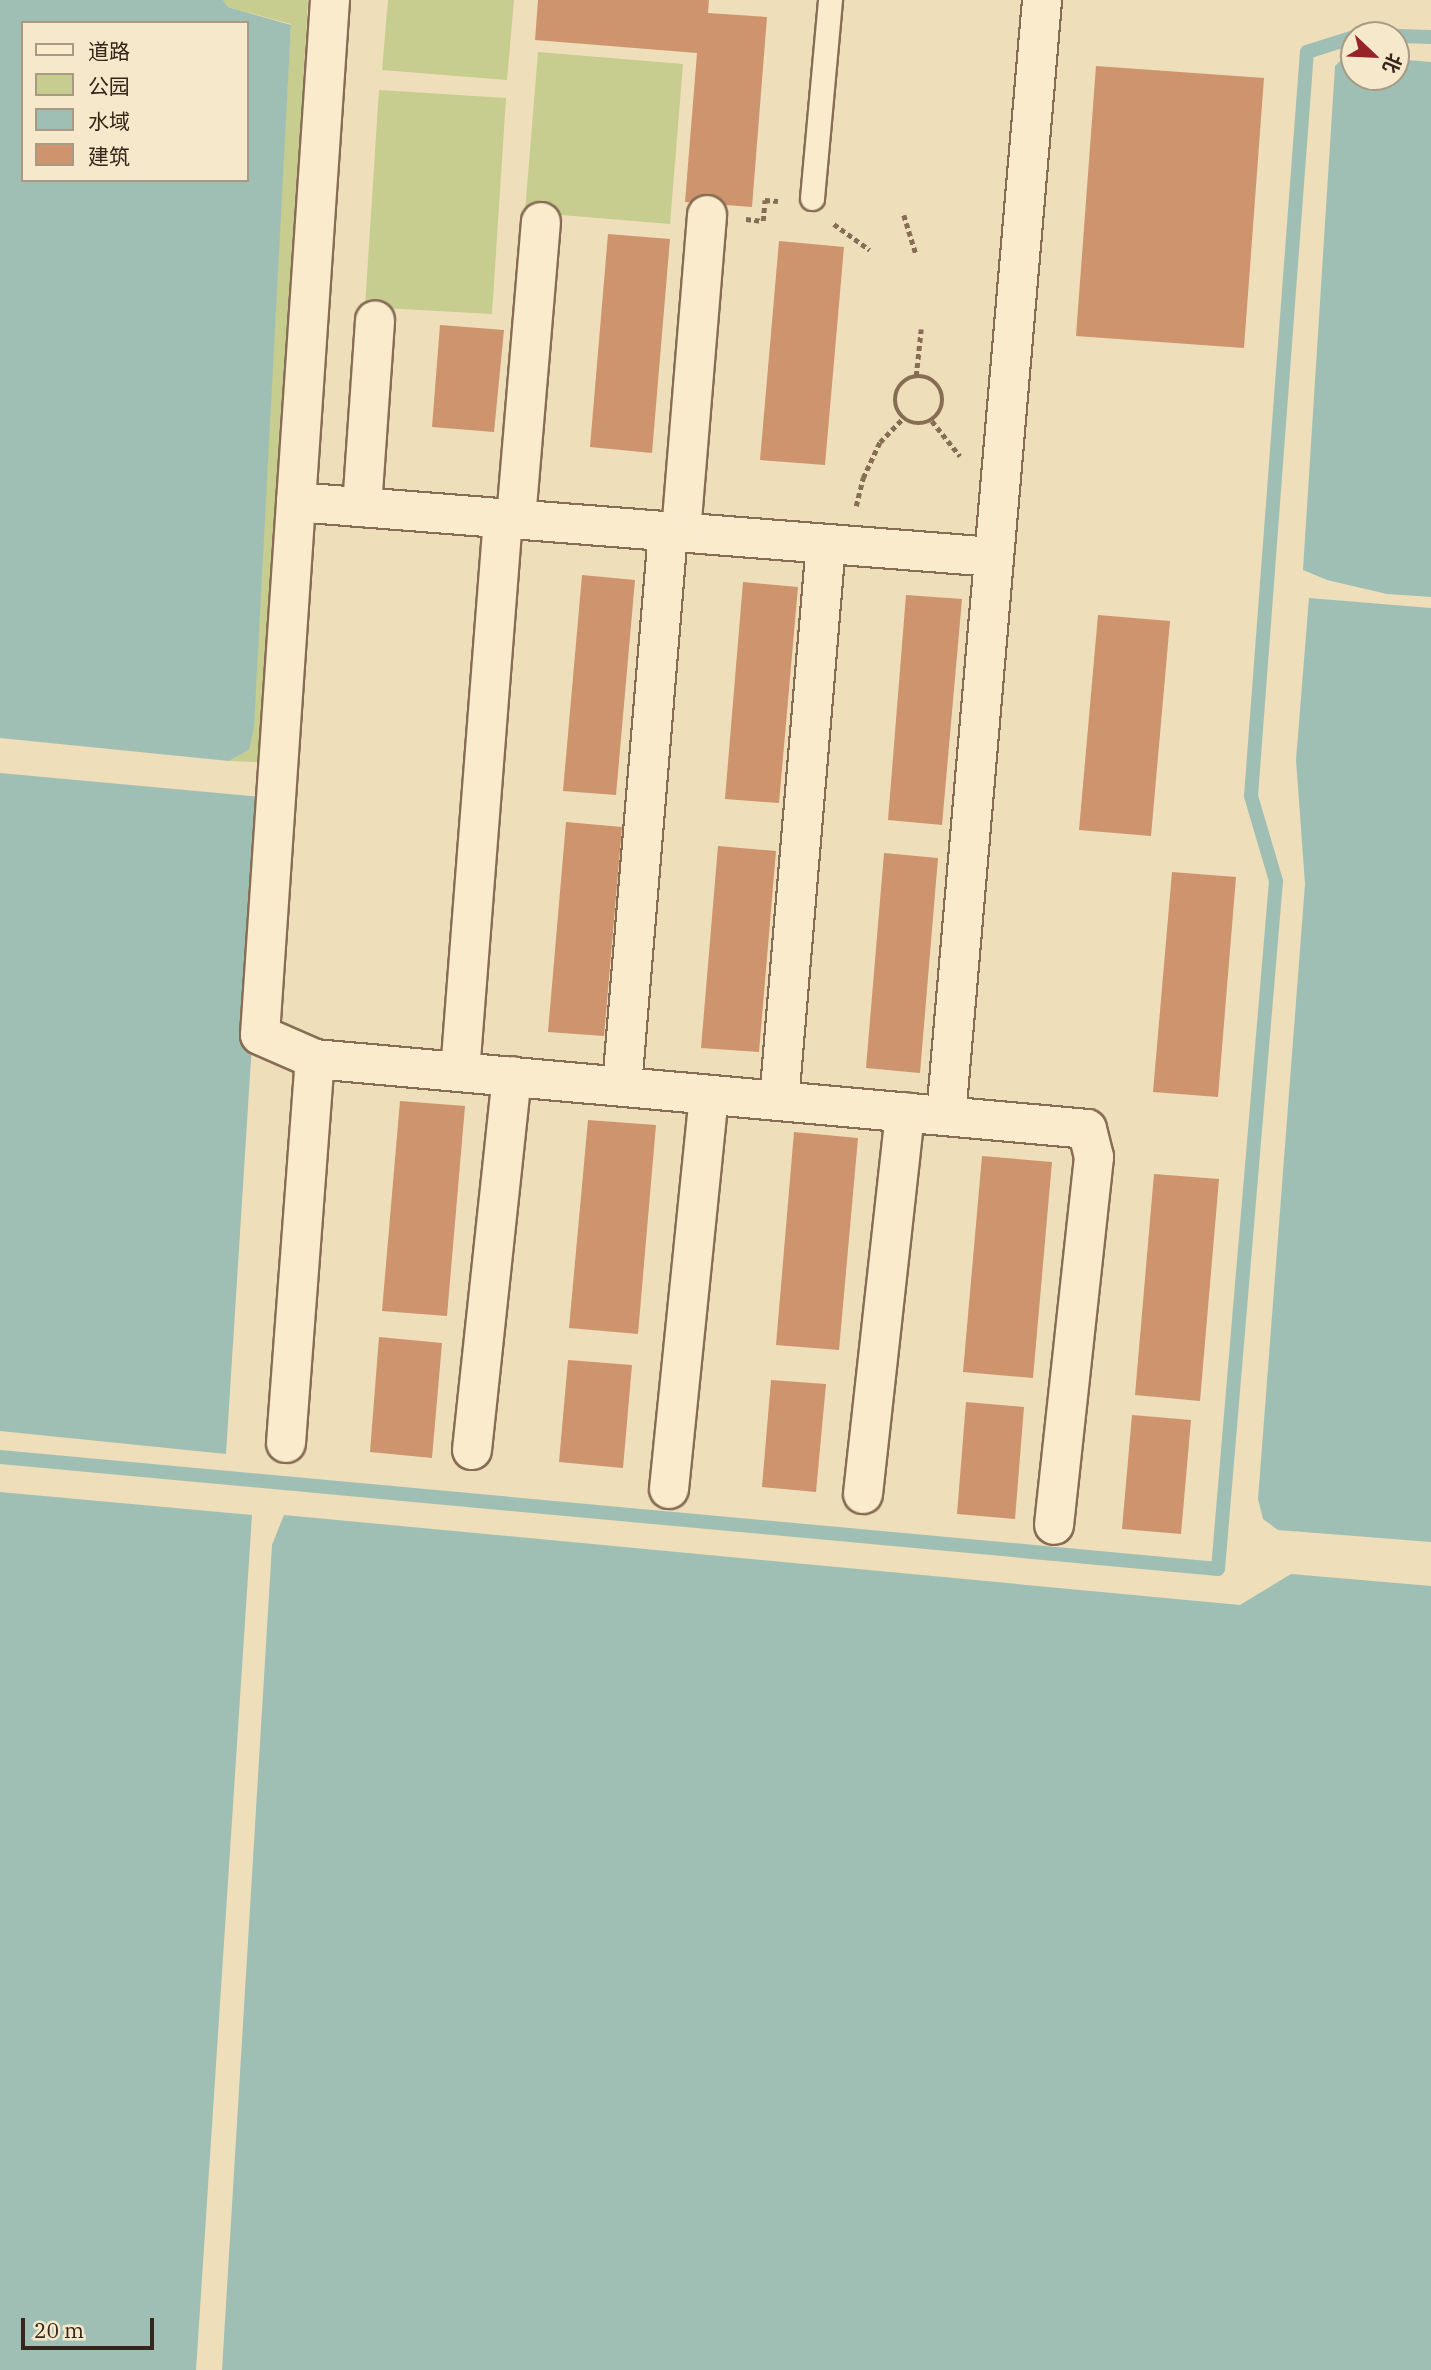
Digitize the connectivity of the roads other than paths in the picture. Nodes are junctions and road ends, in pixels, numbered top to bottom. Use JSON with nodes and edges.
{"nodes":[{"id":1,"x":330,"y":0,"type":"edge"},
{"id":2,"x":830,"y":0,"type":"edge"},
{"id":3,"x":1042,"y":0,"type":"edge"},
{"id":4,"x":812,"y":198,"type":"road end"},
{"id":5,"x":707,"y":215,"type":"dead end"},
{"id":6,"x":541,"y":222,"type":"dead end"},
{"id":7,"x":375,"y":320,"type":"dead end"},
{"id":8,"x":296,"y":502,"type":"junction"},
{"id":9,"x":362,"y":507,"type":"junction"},
{"id":10,"x":510,"y":519,"type":"junction"},
{"id":11,"x":675,"y":532,"type":"junction"},
{"id":12,"x":837,"y":545,"type":"junction"},
{"id":13,"x":994,"y":557,"type":"junction"},
{"id":14,"x":315,"y":1059,"type":"junction"},
{"id":15,"x":460,"y":1072,"type":"junction"},
{"id":16,"x":512,"y":1076,"type":"junction"},
{"id":17,"x":622,"y":1086,"type":"junction"},
{"id":18,"x":709,"y":1095,"type":"junction"},
{"id":19,"x":779,"y":1101,"type":"junction"},
{"id":20,"x":905,"y":1112,"type":"junction"},
{"id":21,"x":946,"y":1116,"type":"junction"},
{"id":22,"x":286,"y":1443,"type":"dead end"},
{"id":23,"x":472,"y":1450,"type":"dead end"},
{"id":24,"x":669,"y":1489,"type":"dead end"},
{"id":25,"x":863,"y":1494,"type":"dead end"},
{"id":26,"x":1054,"y":1525,"type":"dead end"}],
"edges":[{"from":1,"to":8,"type":"street"},
{"from":2,"to":4,"type":"lane"},
{"from":3,"to":13,"type":"street"},
{"from":5,"to":11,"type":"street"},
{"from":6,"to":10,"type":"street"},
{"from":7,"to":9,"type":"street"},
{"from":8,"to":9,"type":"street"},
{"from":8,"to":14,"type":"street"},
{"from":9,"to":10,"type":"street"},
{"from":10,"to":11,"type":"street"},
{"from":10,"to":15,"type":"street"},
{"from":11,"to":12,"type":"street"},
{"from":11,"to":17,"type":"street"},
{"from":12,"to":13,"type":"street"},
{"from":12,"to":19,"type":"street"},
{"from":13,"to":21,"type":"street"},
{"from":14,"to":15,"type":"street"},
{"from":14,"to":22,"type":"street"},
{"from":15,"to":16,"type":"street"},
{"from":16,"to":17,"type":"street"},
{"from":16,"to":23,"type":"street"},
{"from":17,"to":18,"type":"street"},
{"from":18,"to":19,"type":"street"},
{"from":18,"to":24,"type":"street"},
{"from":19,"to":20,"type":"street"},
{"from":20,"to":21,"type":"street"},
{"from":20,"to":25,"type":"street"},
{"from":21,"to":26,"type":"street"}]}
